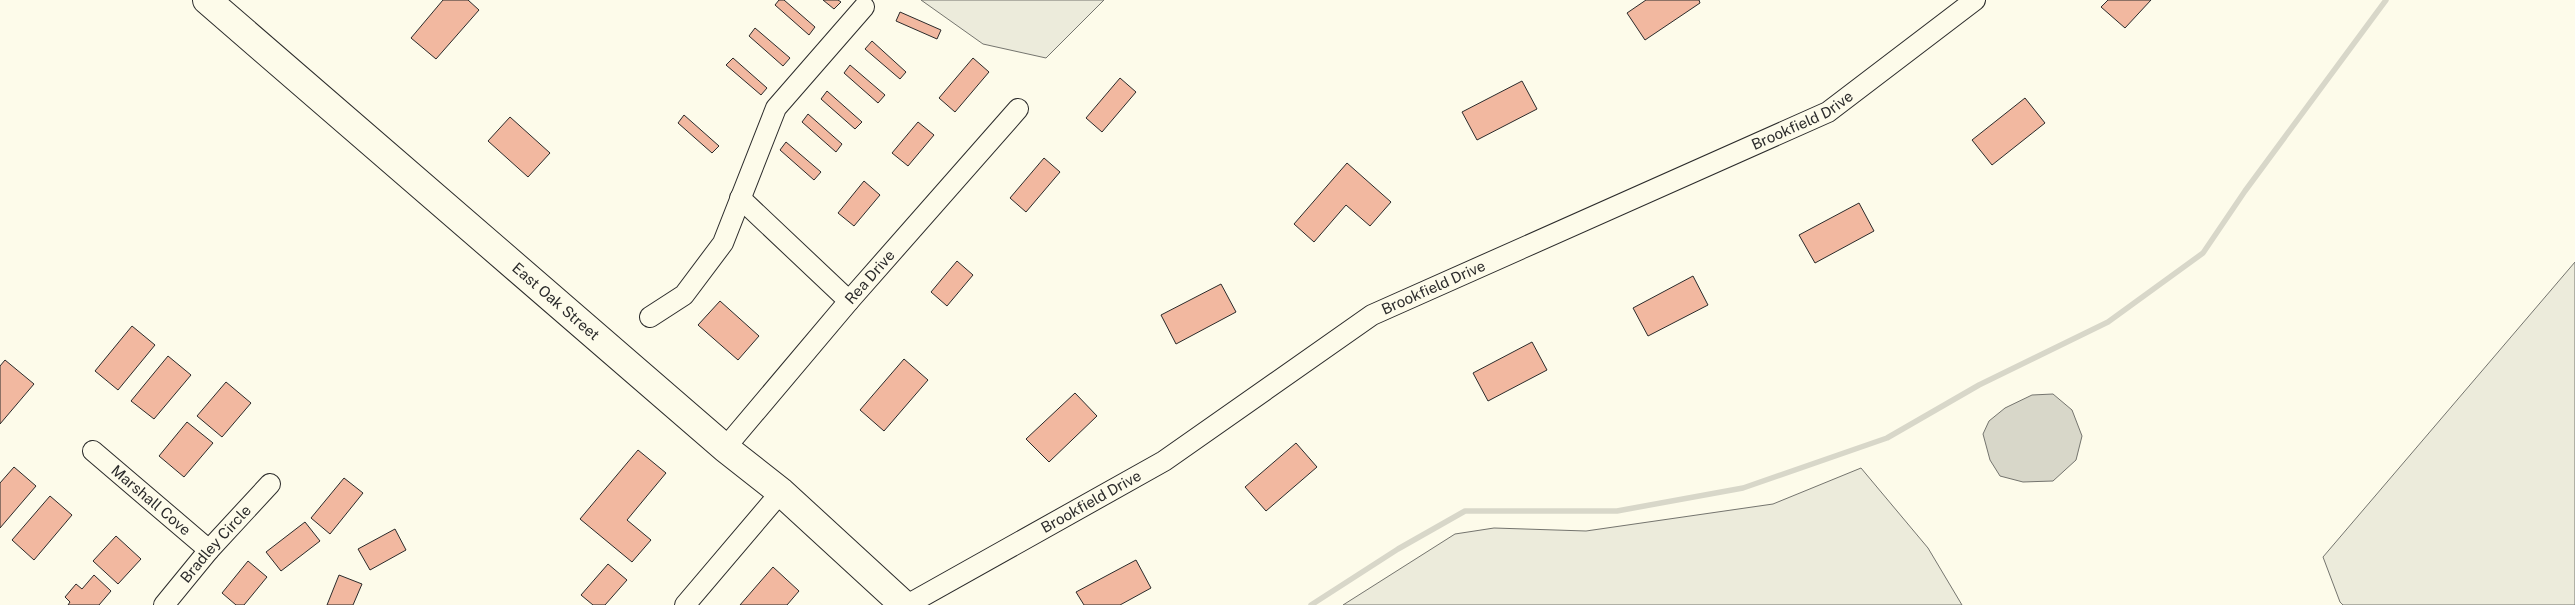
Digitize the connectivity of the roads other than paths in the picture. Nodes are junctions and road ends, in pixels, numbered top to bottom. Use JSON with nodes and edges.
{"nodes":[{"id":1,"x":207,"y":0,"type":"edge"},
{"id":2,"x":1975,"y":0,"type":"edge"},
{"id":3,"x":864,"y":7,"type":"dead end"},
{"id":4,"x":1018,"y":109,"type":"dead end"},
{"id":5,"x":740,"y":198,"type":"junction"},
{"id":6,"x":849,"y":301,"type":"junction"},
{"id":7,"x":650,"y":317,"type":"dead end"},
{"id":8,"x":725,"y":448,"type":"junction"},
{"id":9,"x":93,"y":452,"type":"dead end"},
{"id":10,"x":270,"y":484,"type":"dead end"},
{"id":11,"x":781,"y":492,"type":"junction"},
{"id":12,"x":208,"y":550,"type":"junction"},
{"id":13,"x":164,"y":605,"type":"edge"},
{"id":14,"x":685,"y":605,"type":"edge"},
{"id":15,"x":906,"y":605,"type":"edge"}],
"edges":[{"from":1,"to":8,"type":"highway","name":"East Oak Street"},
{"from":2,"to":15,"type":"street","name":"Brookfield Drive"},
{"from":3,"to":5,"type":"street"},
{"from":4,"to":6,"type":"street","name":"Rea Drive"},
{"from":5,"to":6,"type":"street"},
{"from":5,"to":7,"type":"street"},
{"from":6,"to":8,"type":"street","name":"Rea Drive"},
{"from":8,"to":11,"type":"highway","name":"East Oak Street"},
{"from":9,"to":12,"type":"street","name":"Marshall Cove"},
{"from":10,"to":12,"type":"street","name":"Bradley Circle"},
{"from":11,"to":14,"type":"street"},
{"from":11,"to":15,"type":"highway","name":"East Oak Street"},
{"from":12,"to":13,"type":"street","name":"Bradley Circle"}]}
